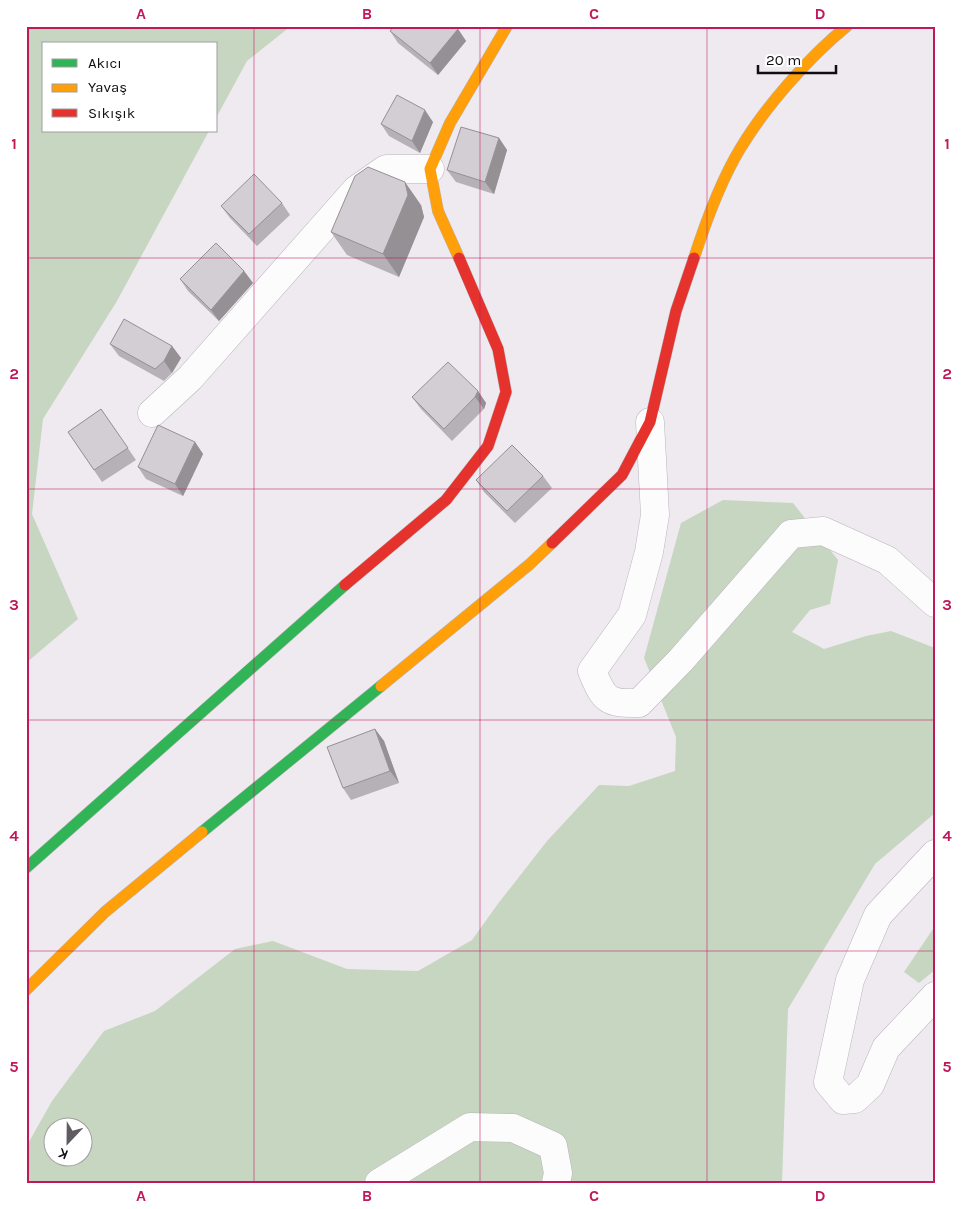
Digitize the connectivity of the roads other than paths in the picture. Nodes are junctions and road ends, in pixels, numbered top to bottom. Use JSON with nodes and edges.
{"nodes":[{"id":1,"x":507,"y":26,"type":"edge"},
{"id":2,"x":847,"y":26,"type":"edge"},
{"id":3,"x":430,"y":169,"type":"junction"},
{"id":4,"x":152,"y":413,"type":"dead end"},
{"id":5,"x":650,"y":422,"type":"junction"},
{"id":6,"x":935,"y":603,"type":"edge"},
{"id":7,"x":935,"y":854,"type":"edge"},
{"id":8,"x":26,"y":868,"type":"edge"},
{"id":9,"x":26,"y":990,"type":"edge"},
{"id":10,"x":935,"y":996,"type":"edge"},
{"id":11,"x":379,"y":1183,"type":"edge"},
{"id":12,"x":556,"y":1183,"type":"edge"}],
"edges":[{"from":1,"to":3,"type":"street"},
{"from":2,"to":5,"type":"street"},
{"from":3,"to":4,"type":"street"},
{"from":3,"to":8,"type":"street"},
{"from":5,"to":6,"type":"street"},
{"from":5,"to":9,"type":"street"},
{"from":7,"to":10,"type":"street"},
{"from":11,"to":12,"type":"street"}]}
